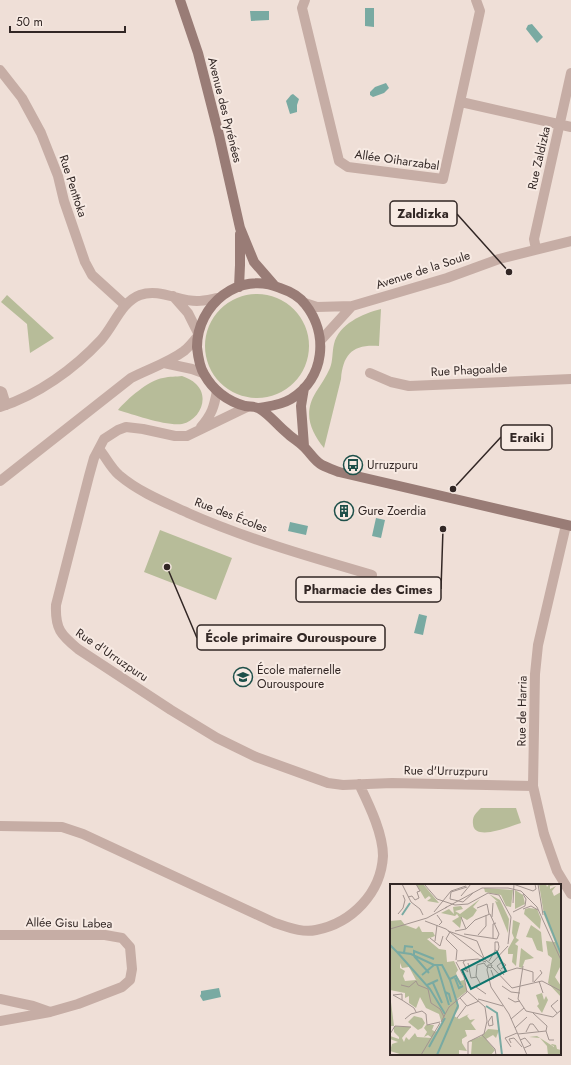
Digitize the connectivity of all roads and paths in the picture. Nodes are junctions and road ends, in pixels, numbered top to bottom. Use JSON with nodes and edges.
{"nodes":[{"id":1,"x":305,"y":0,"type":"edge"},
{"id":2,"x":476,"y":0,"type":"edge"},
{"id":3,"x":180,"y":3,"type":"edge"},
{"id":4,"x":0,"y":70,"type":"edge"},
{"id":5,"x":571,"y":73,"type":"edge"},
{"id":6,"x":461,"y":102,"type":"junction"},
{"id":7,"x":560,"y":125,"type":"junction"},
{"id":8,"x":571,"y":127,"type":"edge"},
{"id":9,"x":240,"y":228,"type":"junction"},
{"id":10,"x":571,"y":241,"type":"edge"},
{"id":11,"x":536,"y":249,"type":"junction"},
{"id":12,"x":274,"y":285,"type":"junction"},
{"id":13,"x":239,"y":286,"type":"junction"},
{"id":14,"x":173,"y":296,"type":"junction"},
{"id":15,"x":218,"y":298,"type":"junction"},
{"id":16,"x":304,"y":303,"type":"junction"},
{"id":17,"x":125,"y":305,"type":"junction"},
{"id":18,"x":352,"y":306,"type":"junction"},
{"id":19,"x":198,"y":335,"type":"junction"},
{"id":20,"x":321,"y":340,"type":"junction"},
{"id":21,"x":164,"y":363,"type":"junction"},
{"id":22,"x":203,"y":373,"type":"junction"},
{"id":23,"x":370,"y":373,"type":"dead end"},
{"id":24,"x":571,"y":378,"type":"edge"},
{"id":25,"x":304,"y":388,"type":"junction"},
{"id":26,"x":0,"y":391,"type":"edge"},
{"id":27,"x":217,"y":391,"type":"junction"},
{"id":28,"x":3,"y":406,"type":"edge"},
{"id":29,"x":247,"y":406,"type":"junction"},
{"id":30,"x":259,"y":408,"type":"junction"},
{"id":31,"x":198,"y":431,"type":"junction"},
{"id":32,"x":304,"y":446,"type":"junction"},
{"id":33,"x":99,"y":449,"type":"junction"},
{"id":34,"x":0,"y":481,"type":"edge"},
{"id":35,"x":568,"y":525,"type":"edge"},
{"id":36,"x":372,"y":576,"type":"dead end"},
{"id":37,"x":359,"y":784,"type":"junction"},
{"id":38,"x":533,"y":786,"type":"junction"},
{"id":39,"x":0,"y":826,"type":"edge"},
{"id":40,"x":571,"y":894,"type":"edge"},
{"id":41,"x":0,"y":935,"type":"edge"},
{"id":42,"x":0,"y":999,"type":"edge"},
{"id":43,"x":50,"y":1012,"type":"junction"},
{"id":44,"x":0,"y":1021,"type":"edge"}],
"edges":[{"from":1,"to":6,"type":"street","name":"Allée Oiharzabal"},
{"from":2,"to":6,"type":"street","name":"Allée Oiharzabal"},
{"from":3,"to":9,"type":"main road","name":"Avenue des Pyrénées"},
{"from":4,"to":17,"type":"street","name":"Rue Penttoka"},
{"from":5,"to":7,"type":"street","name":"Rue Zaldizka"},
{"from":6,"to":7,"type":"street"},
{"from":7,"to":8,"type":"street"},
{"from":7,"to":11,"type":"street","name":"Rue Zaldizka"},
{"from":9,"to":12,"type":"main road","name":"Avenue des Pyrénées"},
{"from":9,"to":13,"type":"main road","name":"Avenue des Pyrénées"},
{"from":10,"to":11,"type":"street","name":"Avenue de la Soule"},
{"from":11,"to":18,"type":"street","name":"Avenue de la Soule"},
{"from":12,"to":13,"type":"main road"},
{"from":12,"to":16,"type":"main road"},
{"from":13,"to":15,"type":"main road"},
{"from":14,"to":15,"type":"street"},
{"from":14,"to":17,"type":"street"},
{"from":14,"to":19,"type":"street"},
{"from":15,"to":19,"type":"main road"},
{"from":16,"to":18,"type":"street","name":"Avenue de la Soule"},
{"from":16,"to":20,"type":"main road"},
{"from":17,"to":28,"type":"street"},
{"from":18,"to":20,"type":"street"},
{"from":19,"to":21,"type":"street"},
{"from":19,"to":22,"type":"main road"},
{"from":20,"to":25,"type":"main road"},
{"from":21,"to":22,"type":"street"},
{"from":21,"to":34,"type":"street"},
{"from":22,"to":27,"type":"main road"},
{"from":23,"to":24,"type":"street","name":"Rue Phagoalde"},
{"from":25,"to":30,"type":"main road"},
{"from":25,"to":32,"type":"main road"},
{"from":26,"to":28,"type":"street"},
{"from":27,"to":29,"type":"main road"},
{"from":27,"to":31,"type":"street"},
{"from":29,"to":30,"type":"main road"},
{"from":29,"to":31,"type":"street","name":"Rue d'Urruzpuru"},
{"from":30,"to":32,"type":"main road"},
{"from":31,"to":33,"type":"street","name":"Rue d'Urruzpuru"},
{"from":32,"to":35,"type":"main road"},
{"from":33,"to":36,"type":"street","name":"Rue des Écoles"},
{"from":33,"to":37,"type":"street","name":"Rue d'Urruzpuru"},
{"from":35,"to":38,"type":"street","name":"Rue de Harria"},
{"from":37,"to":38,"type":"street","name":"Rue d'Urruzpuru"},
{"from":37,"to":39,"type":"street"},
{"from":38,"to":40,"type":"street","name":"Rue de Harria"},
{"from":41,"to":43,"type":"street","name":"Allée Gisu Labea"},
{"from":42,"to":43,"type":"street"},
{"from":43,"to":44,"type":"street","name":"Allée Gisu Labea"}]}
